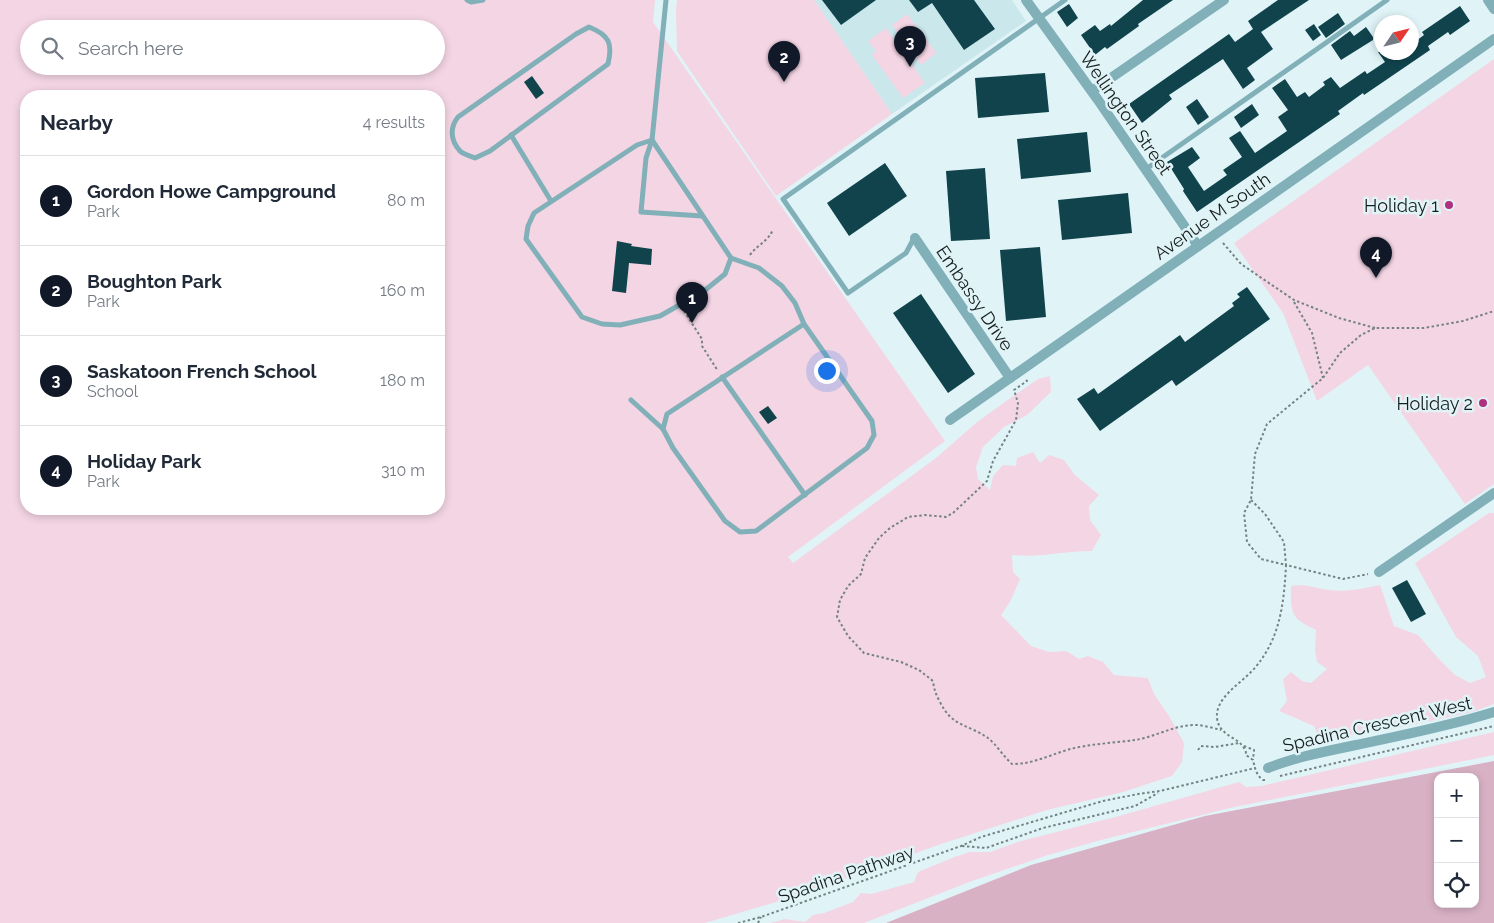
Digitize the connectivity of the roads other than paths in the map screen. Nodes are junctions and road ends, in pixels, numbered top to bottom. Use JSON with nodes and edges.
{"nodes":[{"id":1,"x":467,"y":0,"type":"edge"},
{"id":2,"x":483,"y":0,"type":"edge"},
{"id":3,"x":666,"y":0,"type":"edge"},
{"id":4,"x":1026,"y":0,"type":"edge"},
{"id":5,"x":1065,"y":0,"type":"edge"},
{"id":6,"x":1224,"y":0,"type":"edge"},
{"id":7,"x":1387,"y":0,"type":"edge"},
{"id":8,"x":1488,"y":0,"type":"edge"},
{"id":9,"x":1494,"y":9,"type":"edge"},
{"id":10,"x":1040,"y":18,"type":"junction"},
{"id":11,"x":1494,"y":39,"type":"edge"},
{"id":12,"x":1092,"y":92,"type":"junction"},
{"id":13,"x":511,"y":135,"type":"junction"},
{"id":14,"x":652,"y":140,"type":"junction"},
{"id":15,"x":1146,"y":169,"type":"junction"},
{"id":16,"x":551,"y":201,"type":"junction"},
{"id":17,"x":702,"y":216,"type":"junction"},
{"id":18,"x":914,"y":238,"type":"joint"},
{"id":19,"x":1198,"y":246,"type":"junction"},
{"id":20,"x":731,"y":258,"type":"junction"},
{"id":21,"x":804,"y":324,"type":"junction"},
{"id":22,"x":722,"y":377,"type":"junction"},
{"id":23,"x":1010,"y":378,"type":"junction"},
{"id":24,"x":631,"y":400,"type":"dead end"},
{"id":25,"x":950,"y":420,"type":"dead end"},
{"id":26,"x":663,"y":429,"type":"junction"},
{"id":27,"x":1494,"y":493,"type":"edge"},
{"id":28,"x":805,"y":495,"type":"junction"},
{"id":29,"x":1379,"y":572,"type":"road end"},
{"id":30,"x":1494,"y":712,"type":"edge"},
{"id":31,"x":1264,"y":767,"type":"road end"}],
"edges":[{"from":1,"to":2,"type":"lane"},
{"from":3,"to":14,"type":"lane"},
{"from":4,"to":10,"type":"street","name":"Wellington Street"},
{"from":5,"to":10,"type":"lane"},
{"from":6,"to":12,"type":"street"},
{"from":7,"to":15,"type":"lane"},
{"from":8,"to":9,"type":"street"},
{"from":10,"to":12,"type":"street","name":"Wellington Street"},
{"from":10,"to":18,"type":"lane"},
{"from":11,"to":19,"type":"street","name":"Avenue M South"},
{"from":12,"to":15,"type":"street","name":"Wellington Street"},
{"from":13,"to":13,"type":"lane"},
{"from":13,"to":16,"type":"lane"},
{"from":14,"to":16,"type":"lane"},
{"from":14,"to":17,"type":"lane"},
{"from":14,"to":17,"type":"lane"},
{"from":15,"to":19,"type":"street","name":"Wellington Street"},
{"from":16,"to":20,"type":"lane"},
{"from":17,"to":20,"type":"lane"},
{"from":18,"to":23,"type":"street","name":"Embassy Drive"},
{"from":19,"to":23,"type":"street","name":"Avenue M South"},
{"from":20,"to":21,"type":"lane"},
{"from":21,"to":22,"type":"lane"},
{"from":21,"to":28,"type":"lane"},
{"from":22,"to":26,"type":"lane"},
{"from":22,"to":28,"type":"lane"},
{"from":23,"to":25,"type":"street","name":"Avenue M South"},
{"from":24,"to":26,"type":"lane"},
{"from":26,"to":28,"type":"lane"},
{"from":27,"to":29,"type":"street"},
{"from":30,"to":31,"type":"street","name":"Spadina Crescent West"}]}
